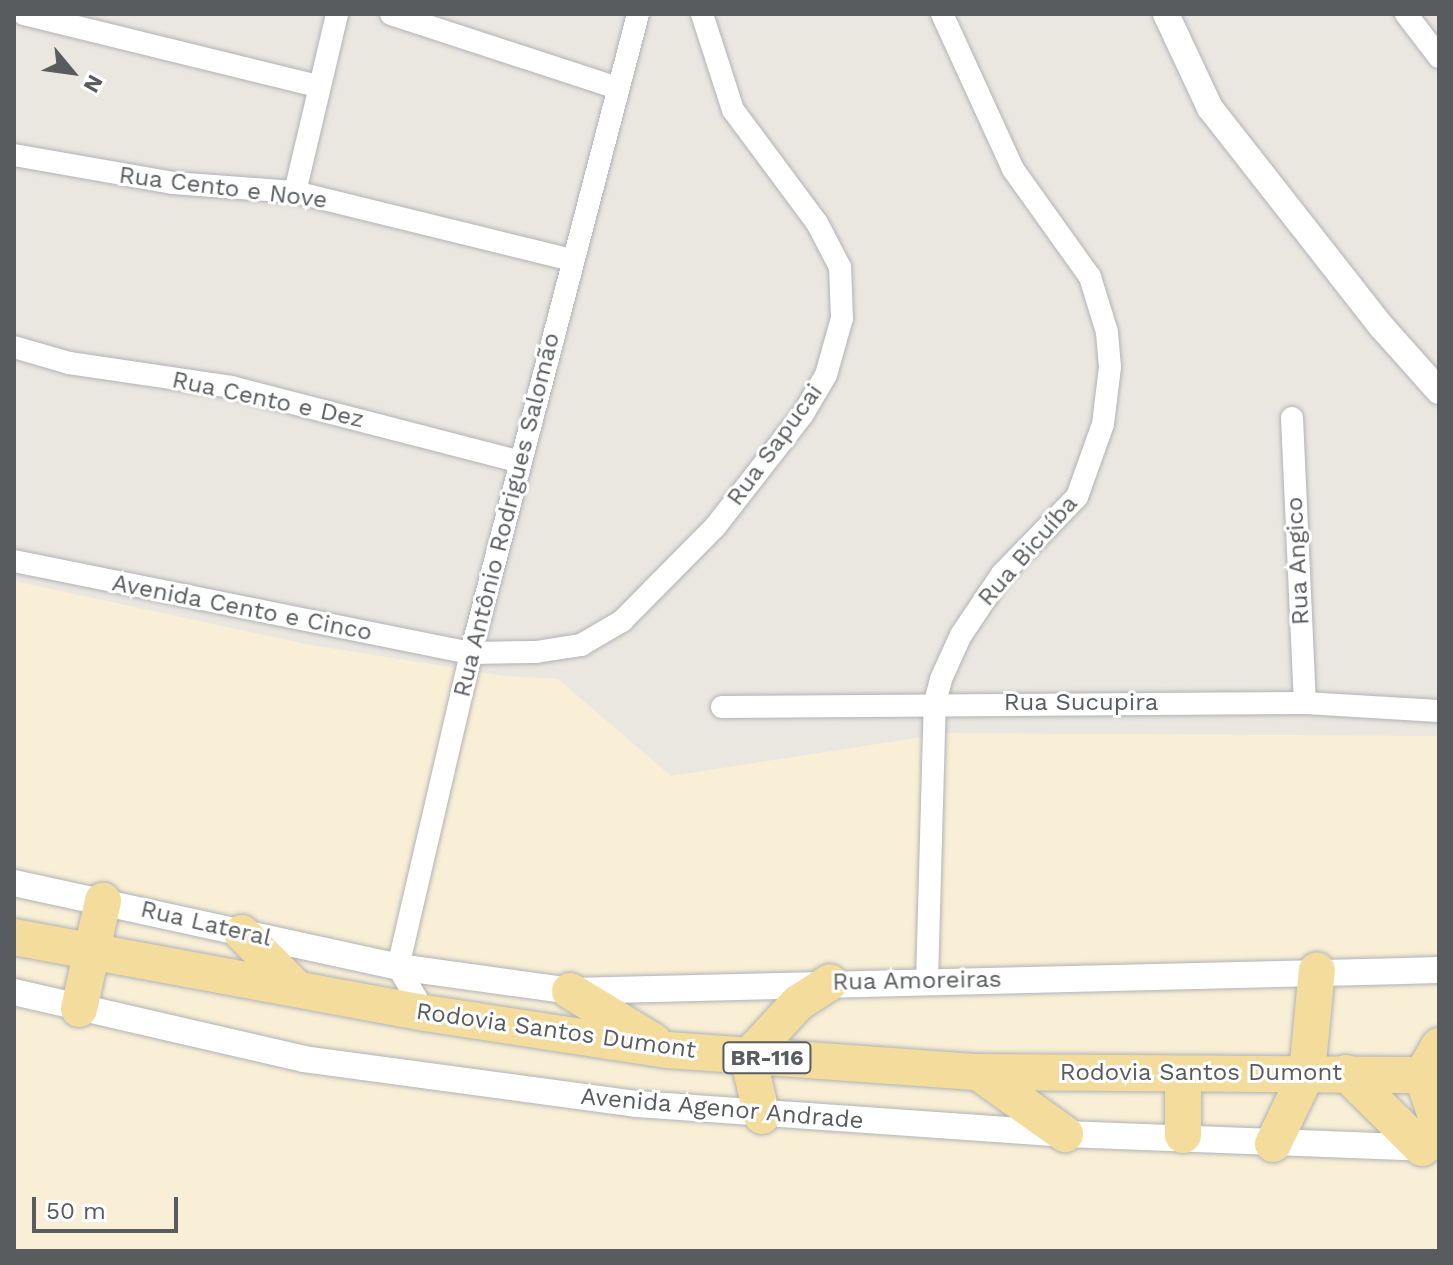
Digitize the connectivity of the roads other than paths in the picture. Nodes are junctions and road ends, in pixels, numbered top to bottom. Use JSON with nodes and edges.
{"nodes":[{"id":1,"x":24,"y":14,"type":"edge"},
{"id":2,"x":337,"y":14,"type":"edge"},
{"id":3,"x":391,"y":14,"type":"edge"},
{"id":4,"x":638,"y":14,"type":"edge"},
{"id":5,"x":702,"y":14,"type":"edge"},
{"id":6,"x":942,"y":14,"type":"edge"},
{"id":7,"x":1166,"y":14,"type":"edge"},
{"id":8,"x":1406,"y":14,"type":"edge"},
{"id":9,"x":1439,"y":57,"type":"edge"},
{"id":10,"x":318,"y":86,"type":"junction"},
{"id":11,"x":618,"y":88,"type":"junction"},
{"id":12,"x":14,"y":155,"type":"edge"},
{"id":13,"x":295,"y":192,"type":"junction"},
{"id":14,"x":571,"y":260,"type":"junction"},
{"id":15,"x":14,"y":347,"type":"edge"},
{"id":16,"x":1439,"y":391,"type":"edge"},
{"id":17,"x":1292,"y":418,"type":"dead end"},
{"id":18,"x":520,"y":462,"type":"junction"},
{"id":19,"x":14,"y":561,"type":"edge"},
{"id":20,"x":471,"y":653,"type":"junction"},
{"id":21,"x":935,"y":702,"type":"junction"},
{"id":22,"x":1305,"y":703,"type":"junction"},
{"id":23,"x":722,"y":707,"type":"dead end"},
{"id":24,"x":1439,"y":711,"type":"edge"},
{"id":25,"x":14,"y":883,"type":"edge"},
{"id":26,"x":103,"y":901,"type":"junction"},
{"id":27,"x":242,"y":933,"type":"junction"},
{"id":28,"x":14,"y":937,"type":"edge"},
{"id":29,"x":94,"y":951,"type":"junction"},
{"id":30,"x":398,"y":967,"type":"junction"},
{"id":31,"x":1317,"y":970,"type":"junction"},
{"id":32,"x":1439,"y":970,"type":"edge"},
{"id":33,"x":830,"y":982,"type":"junction"},
{"id":34,"x":927,"y":982,"type":"junction"},
{"id":35,"x":294,"y":986,"type":"junction"},
{"id":36,"x":570,"y":991,"type":"junction"},
{"id":37,"x":14,"y":992,"type":"edge"},
{"id":38,"x":79,"y":1009,"type":"junction"},
{"id":39,"x":425,"y":1013,"type":"junction"},
{"id":40,"x":668,"y":1050,"type":"junction"},
{"id":41,"x":748,"y":1057,"type":"junction"},
{"id":42,"x":1433,"y":1065,"type":"edge"},
{"id":43,"x":978,"y":1072,"type":"junction"},
{"id":44,"x":1307,"y":1073,"type":"junction"},
{"id":45,"x":1346,"y":1073,"type":"junction"},
{"id":46,"x":1183,"y":1077,"type":"junction"},
{"id":47,"x":762,"y":1116,"type":"junction"},
{"id":48,"x":1065,"y":1134,"type":"junction"},
{"id":49,"x":1183,"y":1135,"type":"junction"},
{"id":50,"x":1433,"y":1140,"type":"edge"},
{"id":51,"x":1273,"y":1144,"type":"junction"}],
"edges":[{"from":1,"to":10,"type":"street"},
{"from":2,"to":10,"type":"street"},
{"from":3,"to":11,"type":"street"},
{"from":4,"to":11,"type":"street","name":"Rua Antônio Rodrigues Salomão"},
{"from":5,"to":20,"type":"street","name":"Rua Sapucai"},
{"from":6,"to":21,"type":"street","name":"Rua Bicuíba"},
{"from":7,"to":16,"type":"street"},
{"from":8,"to":9,"type":"street"},
{"from":10,"to":13,"type":"street"},
{"from":11,"to":14,"type":"street","name":"Rua Antônio Rodrigues Salomão"},
{"from":12,"to":13,"type":"street","name":"Rua Cento e Nove"},
{"from":13,"to":14,"type":"street","name":"Rua Cento e Nove"},
{"from":14,"to":18,"type":"street","name":"Rua Antônio Rodrigues Salomão"},
{"from":15,"to":18,"type":"street","name":"Rua Cento e Dez"},
{"from":17,"to":22,"type":"street","name":"Rua Angico"},
{"from":18,"to":20,"type":"street","name":"Rua Antônio Rodrigues Salomão"},
{"from":19,"to":20,"type":"street","name":"Avenida Cento e Cinco"},
{"from":20,"to":30,"type":"street","name":"Rua Antônio Rodrigues Salomão"},
{"from":21,"to":22,"type":"street","name":"Rua Sucupira"},
{"from":21,"to":23,"type":"street","name":"Rua Sucupira"},
{"from":21,"to":34,"type":"street","name":"Rua Bicuíba"},
{"from":22,"to":24,"type":"street","name":"Rua Sucupira"},
{"from":25,"to":26,"type":"street","name":"Rua Lateral"},
{"from":26,"to":27,"type":"street","name":"Rua Lateral"},
{"from":26,"to":29,"type":"highway"},
{"from":27,"to":30,"type":"street","name":"Rua Lateral"},
{"from":27,"to":35,"type":"highway"},
{"from":28,"to":29,"type":"highway","name":"Rodovia Santos Dumont","number":"BR-116"},
{"from":29,"to":35,"type":"highway","name":"Rodovia Santos Dumont","number":"BR-116"},
{"from":29,"to":38,"type":"highway"},
{"from":30,"to":36,"type":"street","name":"Rua Amoreiras"},
{"from":30,"to":39,"type":"street"},
{"from":31,"to":32,"type":"street","name":"Rua Amoreiras"},
{"from":31,"to":34,"type":"street","name":"Rua Amoreiras"},
{"from":31,"to":44,"type":"highway"},
{"from":33,"to":34,"type":"street","name":"Rua Amoreiras"},
{"from":33,"to":36,"type":"street","name":"Rua Amoreiras"},
{"from":33,"to":41,"type":"highway"},
{"from":35,"to":39,"type":"highway","name":"Rodovia Santos Dumont","number":"BR-116"},
{"from":36,"to":40,"type":"highway"},
{"from":37,"to":38,"type":"street","name":"Avenida Agenor Andrade"},
{"from":38,"to":47,"type":"street","name":"Avenida Agenor Andrade"},
{"from":39,"to":40,"type":"highway","name":"Rodovia Santos Dumont","number":"BR-116"},
{"from":40,"to":41,"type":"highway","name":"Rodovia Santos Dumont","number":"BR-116"},
{"from":41,"to":43,"type":"highway","name":"Rodovia Santos Dumont","number":"BR-116"},
{"from":41,"to":47,"type":"highway"},
{"from":42,"to":45,"type":"highway","name":"Rodovia Santos Dumont","number":"BR-116"},
{"from":42,"to":50,"type":"highway"},
{"from":43,"to":46,"type":"highway","name":"Rodovia Santos Dumont","number":"BR-116"},
{"from":43,"to":48,"type":"highway"},
{"from":44,"to":45,"type":"highway","name":"Rodovia Santos Dumont","number":"BR-116"},
{"from":44,"to":46,"type":"highway","name":"Rodovia Santos Dumont","number":"BR-116"},
{"from":44,"to":51,"type":"highway"},
{"from":45,"to":50,"type":"highway"},
{"from":46,"to":49,"type":"highway"},
{"from":47,"to":48,"type":"street","name":"Avenida Agenor Andrade"},
{"from":48,"to":49,"type":"street","name":"Avenida Agenor Andrade"},
{"from":49,"to":51,"type":"street","name":"Avenida Agenor Andrade"},
{"from":50,"to":51,"type":"street","name":"Avenida Agenor Andrade"}]}
